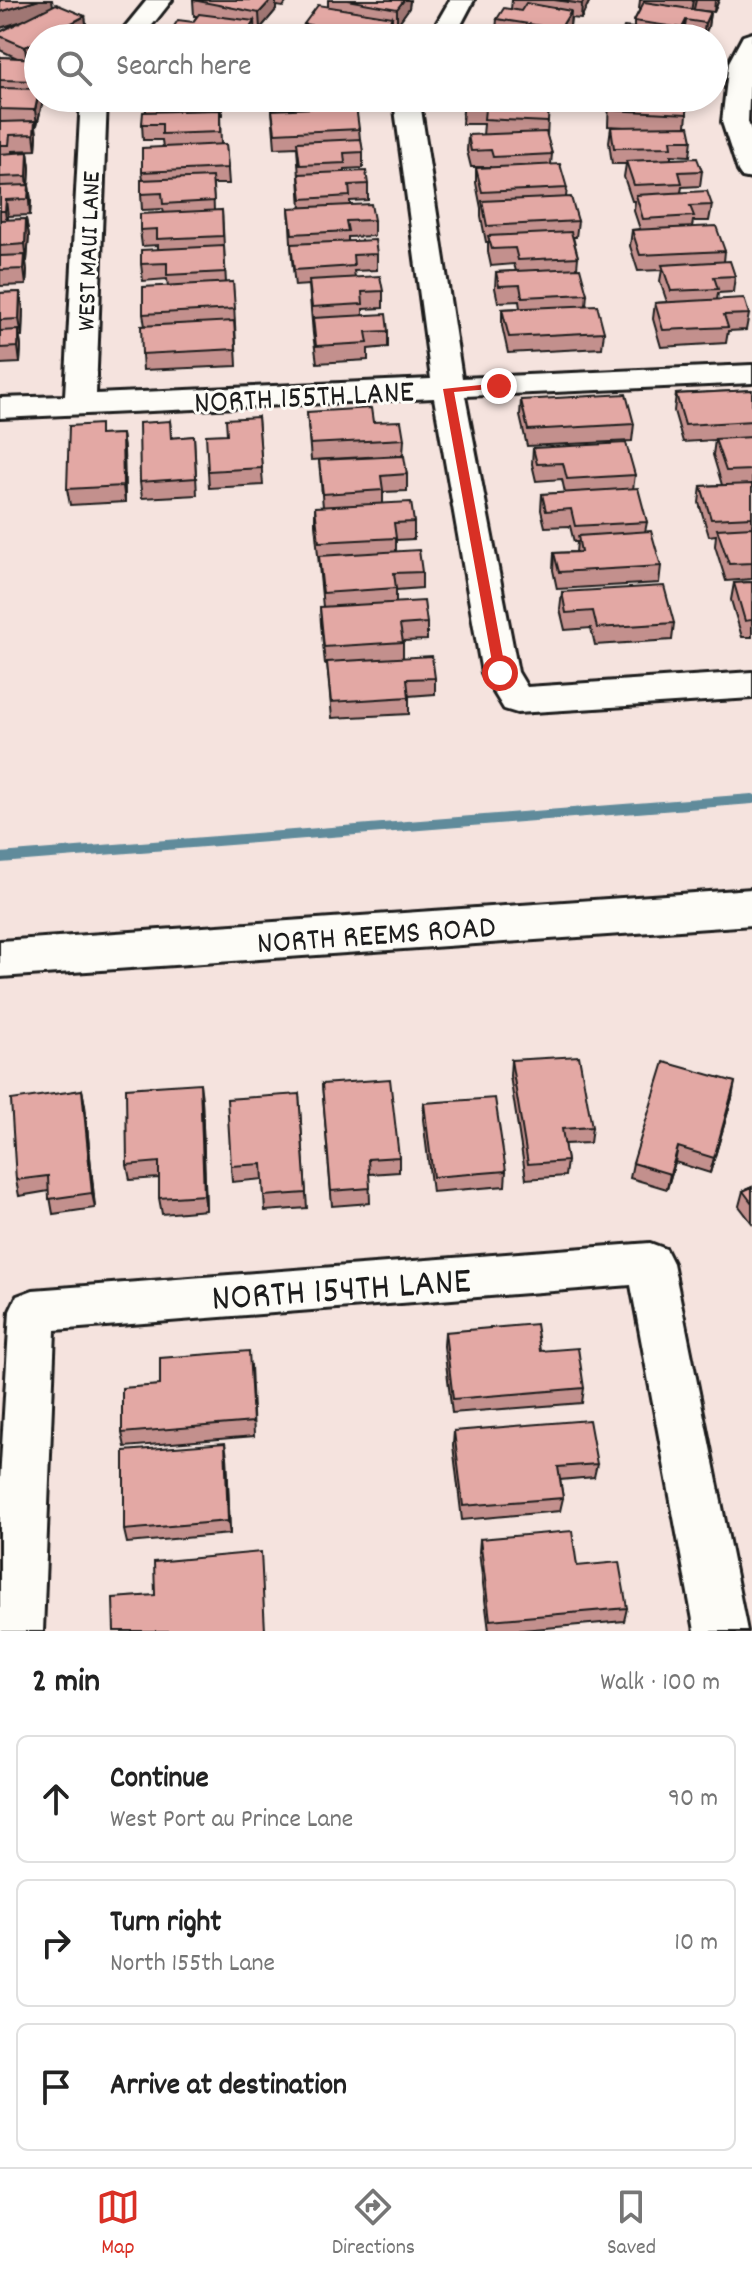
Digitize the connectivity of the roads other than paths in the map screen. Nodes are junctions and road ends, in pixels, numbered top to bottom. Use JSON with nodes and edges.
{"nodes":[{"id":1,"x":160,"y":0,"type":"edge"},
{"id":2,"x":462,"y":0,"type":"edge"},
{"id":3,"x":140,"y":24,"type":"edge"},
{"id":4,"x":449,"y":24,"type":"edge"},
{"id":5,"x":752,"y":41,"type":"edge"},
{"id":6,"x":93,"y":112,"type":"edge"},
{"id":7,"x":408,"y":112,"type":"edge"},
{"id":8,"x":752,"y":171,"type":"edge"},
{"id":9,"x":752,"y":374,"type":"edge"},
{"id":10,"x":448,"y":389,"type":"junction"},
{"id":11,"x":80,"y":405,"type":"junction"},
{"id":12,"x":0,"y":408,"type":"edge"},
{"id":13,"x":752,"y":685,"type":"edge"},
{"id":14,"x":752,"y":907,"type":"edge"},
{"id":15,"x":0,"y":959,"type":"edge"},
{"id":16,"x":17,"y":1631,"type":"edge"},
{"id":17,"x":721,"y":1631,"type":"edge"}],
"edges":[{"from":1,"to":3,"type":"street"},
{"from":2,"to":4,"type":"street"},
{"from":5,"to":8,"type":"street"},
{"from":6,"to":11,"type":"street","name":"WEST MAUI LANE"},
{"from":7,"to":10,"type":"street"},
{"from":9,"to":10,"type":"street","name":"NORTH 155TH LANE"},
{"from":10,"to":11,"type":"street","name":"NORTH 155TH LANE"},
{"from":10,"to":13,"type":"street"},
{"from":11,"to":12,"type":"street","name":"NORTH 155TH LANE"},
{"from":14,"to":15,"type":"main road","name":"NORTH REEMS ROAD"},
{"from":16,"to":17,"type":"street","name":"NORTH 154TH LANE"}]}
